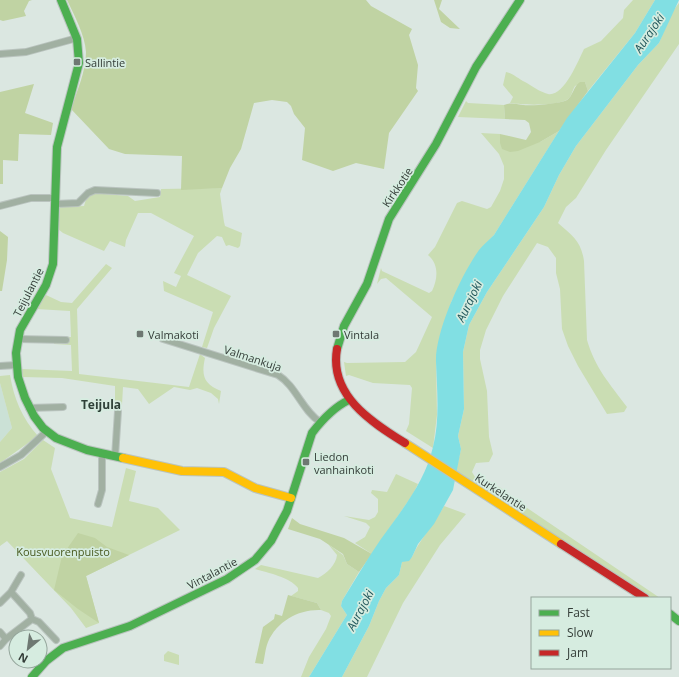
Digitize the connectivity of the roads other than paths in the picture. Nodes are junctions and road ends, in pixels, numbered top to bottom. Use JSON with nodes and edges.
{"nodes":[{"id":1,"x":61,"y":0,"type":"edge"},
{"id":2,"x":520,"y":0,"type":"edge"},
{"id":3,"x":77,"y":38,"type":"junction"},
{"id":4,"x":0,"y":54,"type":"edge"},
{"id":5,"x":156,"y":193,"type":"dead end"},
{"id":6,"x":55,"y":201,"type":"junction"},
{"id":7,"x":0,"y":206,"type":"edge"},
{"id":8,"x":18,"y":339,"type":"junction"},
{"id":9,"x":163,"y":339,"type":"dead end"},
{"id":10,"x":66,"y":340,"type":"dead end"},
{"id":11,"x":16,"y":365,"type":"junction"},
{"id":12,"x":0,"y":366,"type":"edge"},
{"id":13,"x":349,"y":400,"type":"junction"},
{"id":14,"x":63,"y":407,"type":"dead end"},
{"id":15,"x":29,"y":408,"type":"junction"},
{"id":16,"x":118,"y":411,"type":"dead end"},
{"id":17,"x":320,"y":422,"type":"junction"},
{"id":18,"x":45,"y":434,"type":"junction"},
{"id":19,"x":102,"y":454,"type":"junction"},
{"id":20,"x":115,"y":456,"type":"junction"},
{"id":21,"x":0,"y":467,"type":"edge"},
{"id":22,"x":291,"y":498,"type":"junction"},
{"id":23,"x":98,"y":504,"type":"dead end"},
{"id":24,"x":21,"y":575,"type":"dead end"},
{"id":25,"x":11,"y":592,"type":"junction"},
{"id":26,"x":643,"y":597,"type":"edge"},
{"id":27,"x":0,"y":603,"type":"edge"},
{"id":28,"x":32,"y":619,"type":"junction"},
{"id":29,"x":0,"y":632,"type":"edge"},
{"id":30,"x":6,"y":639,"type":"junction"},
{"id":31,"x":56,"y":640,"type":"dead end"},
{"id":32,"x":0,"y":646,"type":"edge"},
{"id":33,"x":32,"y":677,"type":"edge"}],
"edges":[{"from":1,"to":3,"type":"street","name":"Teijulantie"},
{"from":2,"to":13,"type":"street","name":"Kirkkotie"},
{"from":3,"to":4,"type":"street"},
{"from":3,"to":6,"type":"street","name":"Teijulantie"},
{"from":5,"to":6,"type":"street"},
{"from":6,"to":7,"type":"street"},
{"from":6,"to":8,"type":"street","name":"Teijulantie"},
{"from":8,"to":10,"type":"street"},
{"from":8,"to":11,"type":"street","name":"Teijulantie"},
{"from":9,"to":17,"type":"street","name":"Valmankuja"},
{"from":11,"to":12,"type":"street"},
{"from":11,"to":15,"type":"street","name":"Teijulantie"},
{"from":13,"to":17,"type":"street","name":"Vintalantie"},
{"from":13,"to":26,"type":"street","name":"Kurkelantie"},
{"from":14,"to":15,"type":"street"},
{"from":15,"to":18,"type":"street","name":"Teijulantie"},
{"from":16,"to":20,"type":"street"},
{"from":17,"to":22,"type":"street","name":"Vintalantie"},
{"from":18,"to":19,"type":"street","name":"Teijulantie"},
{"from":18,"to":21,"type":"street"},
{"from":19,"to":20,"type":"street","name":"Teijulantie"},
{"from":19,"to":23,"type":"street"},
{"from":20,"to":22,"type":"street","name":"Teijulantie"},
{"from":22,"to":33,"type":"street","name":"Vintalantie"},
{"from":24,"to":25,"type":"street"},
{"from":25,"to":27,"type":"street"},
{"from":25,"to":28,"type":"street"},
{"from":28,"to":30,"type":"street"},
{"from":28,"to":31,"type":"street"},
{"from":29,"to":30,"type":"street"},
{"from":30,"to":32,"type":"street"}]}
